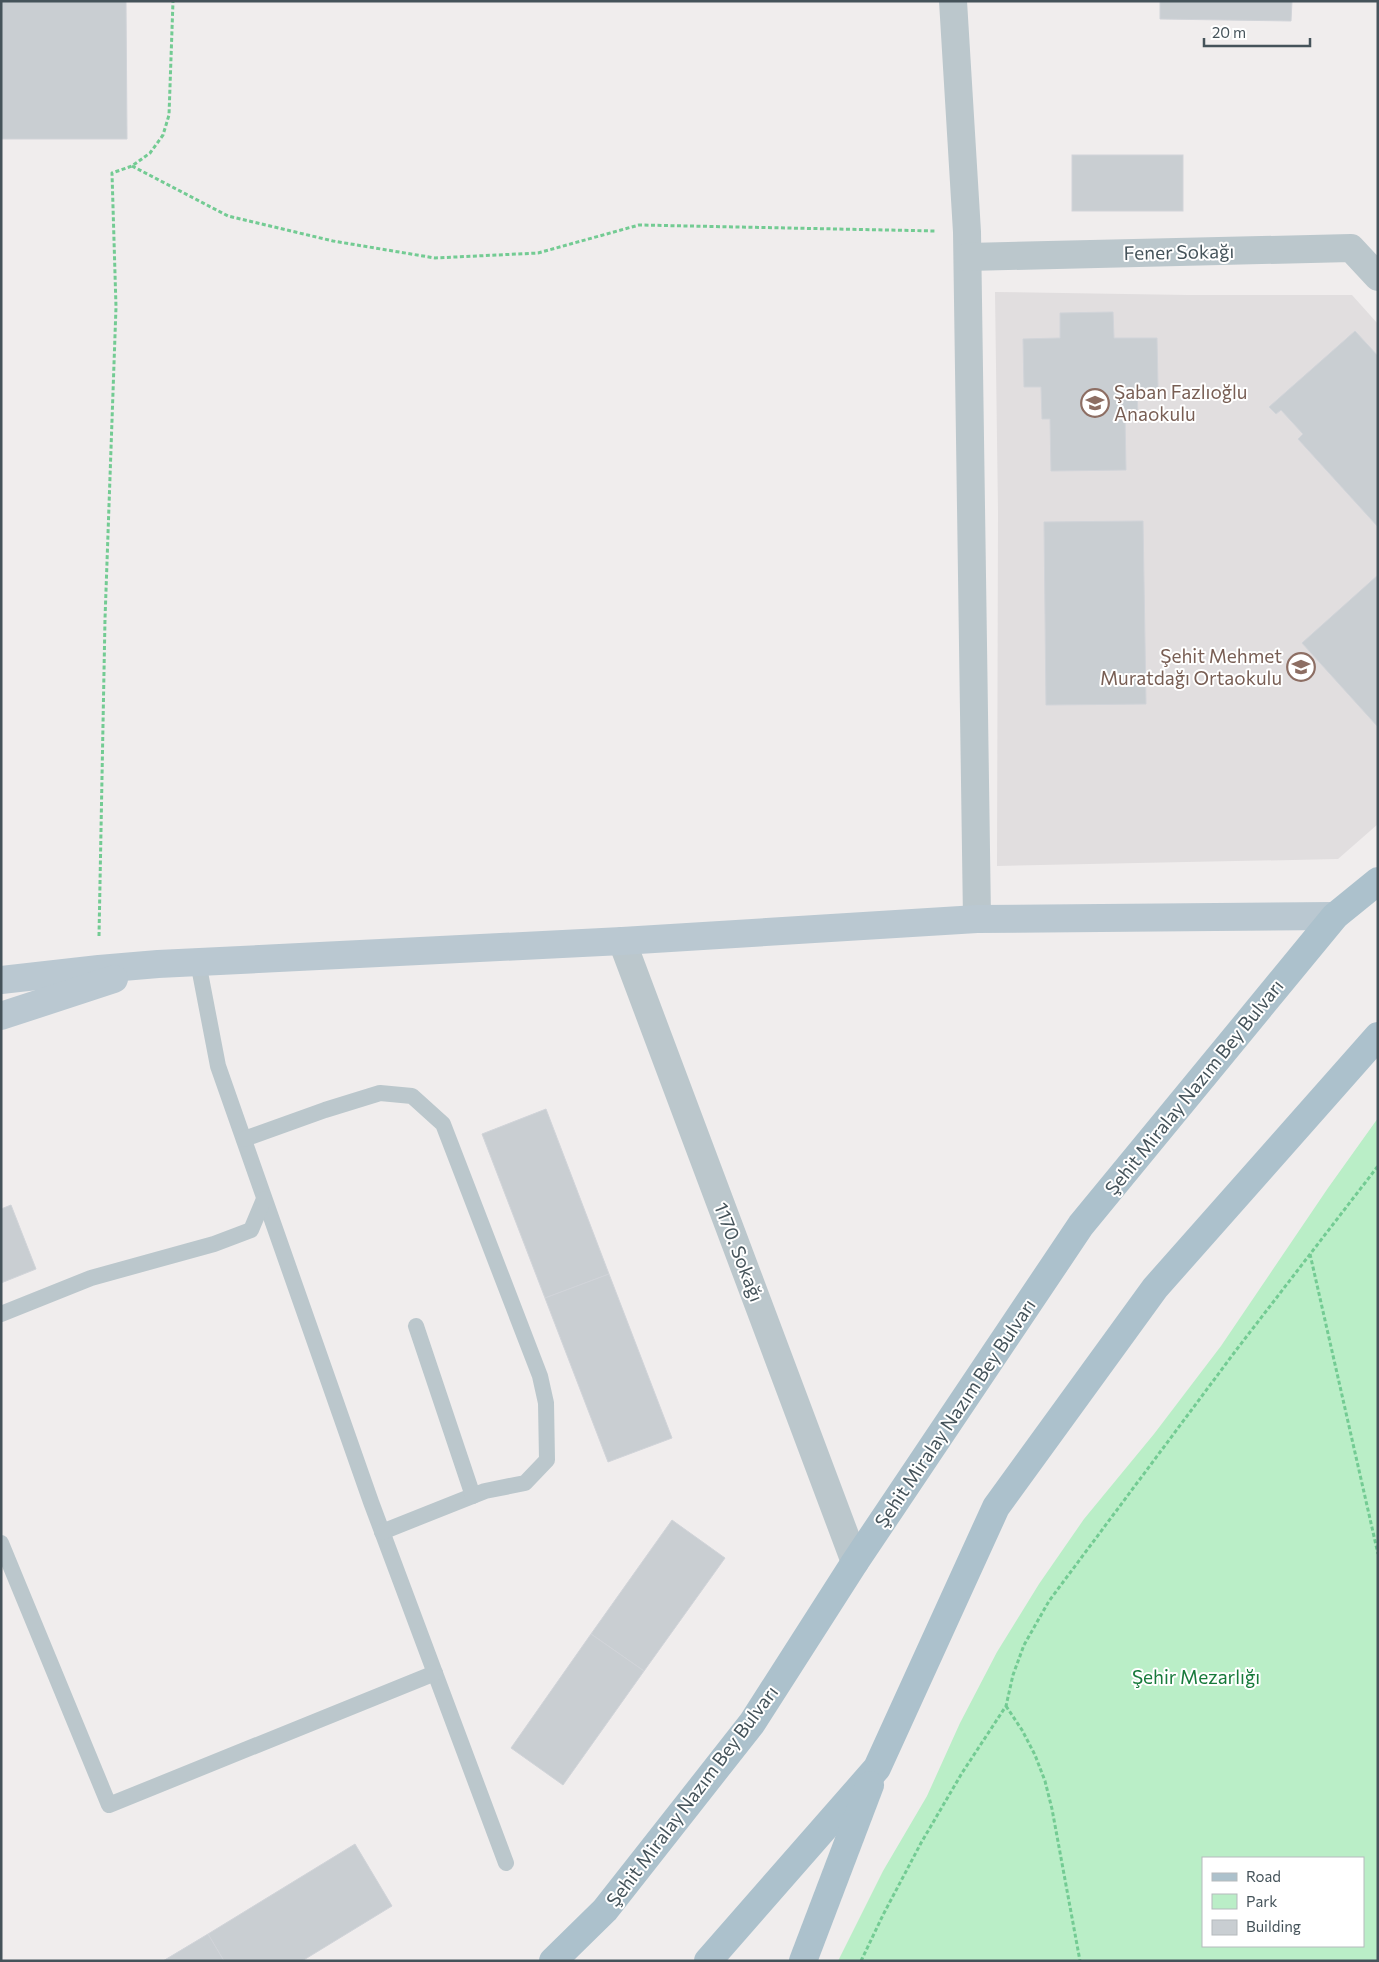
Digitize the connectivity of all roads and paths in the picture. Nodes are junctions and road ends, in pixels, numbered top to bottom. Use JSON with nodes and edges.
{"nodes":[{"id":1,"x":173,"y":1,"type":"edge"},
{"id":2,"x":952,"y":1,"type":"edge"},
{"id":3,"x":132,"y":166,"type":"junction"},
{"id":4,"x":967,"y":244,"type":"junction"},
{"id":5,"x":1378,"y":277,"type":"edge"},
{"id":6,"x":1378,"y":881,"type":"edge"},
{"id":7,"x":1335,"y":916,"type":"junction"},
{"id":8,"x":977,"y":919,"type":"junction"},
{"id":9,"x":622,"y":941,"type":"junction"},
{"id":10,"x":198,"y":962,"type":"junction"},
{"id":11,"x":158,"y":964,"type":"junction"},
{"id":12,"x":99,"y":968,"type":"junction"},
{"id":13,"x":1,"y":980,"type":"edge"},
{"id":14,"x":1,"y":1016,"type":"edge"},
{"id":15,"x":1378,"y":1036,"type":"edge"},
{"id":16,"x":244,"y":1139,"type":"junction"},
{"id":17,"x":1378,"y":1166,"type":"edge"},
{"id":18,"x":264,"y":1199,"type":"junction"},
{"id":19,"x":1310,"y":1253,"type":"junction"},
{"id":20,"x":1,"y":1314,"type":"edge"},
{"id":21,"x":416,"y":1326,"type":"dead end"},
{"id":22,"x":473,"y":1496,"type":"junction"},
{"id":23,"x":382,"y":1532,"type":"junction"},
{"id":24,"x":1,"y":1544,"type":"edge"},
{"id":25,"x":1378,"y":1554,"type":"edge"},
{"id":26,"x":855,"y":1562,"type":"junction"},
{"id":27,"x":435,"y":1673,"type":"junction"},
{"id":28,"x":1006,"y":1706,"type":"junction"},
{"id":29,"x":877,"y":1768,"type":"junction"},
{"id":30,"x":506,"y":1863,"type":"dead end"},
{"id":31,"x":553,"y":1961,"type":"edge"},
{"id":32,"x":708,"y":1961,"type":"edge"},
{"id":33,"x":803,"y":1961,"type":"edge"},
{"id":34,"x":861,"y":1961,"type":"edge"},
{"id":35,"x":1080,"y":1961,"type":"edge"}],
"edges":[{"from":1,"to":3,"type":"path"},
{"from":2,"to":4,"type":"street"},
{"from":3,"to":4,"type":"path"},
{"from":3,"to":12,"type":"path"},
{"from":4,"to":5,"type":"street","name":"Fener Sokağı"},
{"from":4,"to":8,"type":"street"},
{"from":6,"to":7,"type":"main road","name":"Şehit Miralay Nazım Bey Bulvarı"},
{"from":7,"to":8,"type":"street"},
{"from":7,"to":26,"type":"main road","name":"Şehit Miralay Nazım Bey Bulvarı"},
{"from":8,"to":9,"type":"street"},
{"from":9,"to":10,"type":"street"},
{"from":9,"to":26,"type":"street","name":"1170. Sokağı"},
{"from":10,"to":11,"type":"street"},
{"from":10,"to":16,"type":"lane"},
{"from":11,"to":12,"type":"street"},
{"from":11,"to":14,"type":"street"},
{"from":12,"to":13,"type":"street"},
{"from":15,"to":29,"type":"main road"},
{"from":16,"to":18,"type":"lane"},
{"from":16,"to":22,"type":"lane"},
{"from":17,"to":19,"type":"path"},
{"from":18,"to":20,"type":"lane"},
{"from":18,"to":23,"type":"lane"},
{"from":19,"to":25,"type":"path"},
{"from":19,"to":28,"type":"path"},
{"from":21,"to":22,"type":"lane"},
{"from":22,"to":23,"type":"lane"},
{"from":23,"to":27,"type":"lane"},
{"from":24,"to":27,"type":"lane"},
{"from":26,"to":31,"type":"main road","name":"Şehit Miralay Nazım Bey Bulvarı"},
{"from":27,"to":30,"type":"lane"},
{"from":28,"to":34,"type":"path"},
{"from":28,"to":35,"type":"path"},
{"from":29,"to":32,"type":"main road"},
{"from":29,"to":33,"type":"main road"}]}
